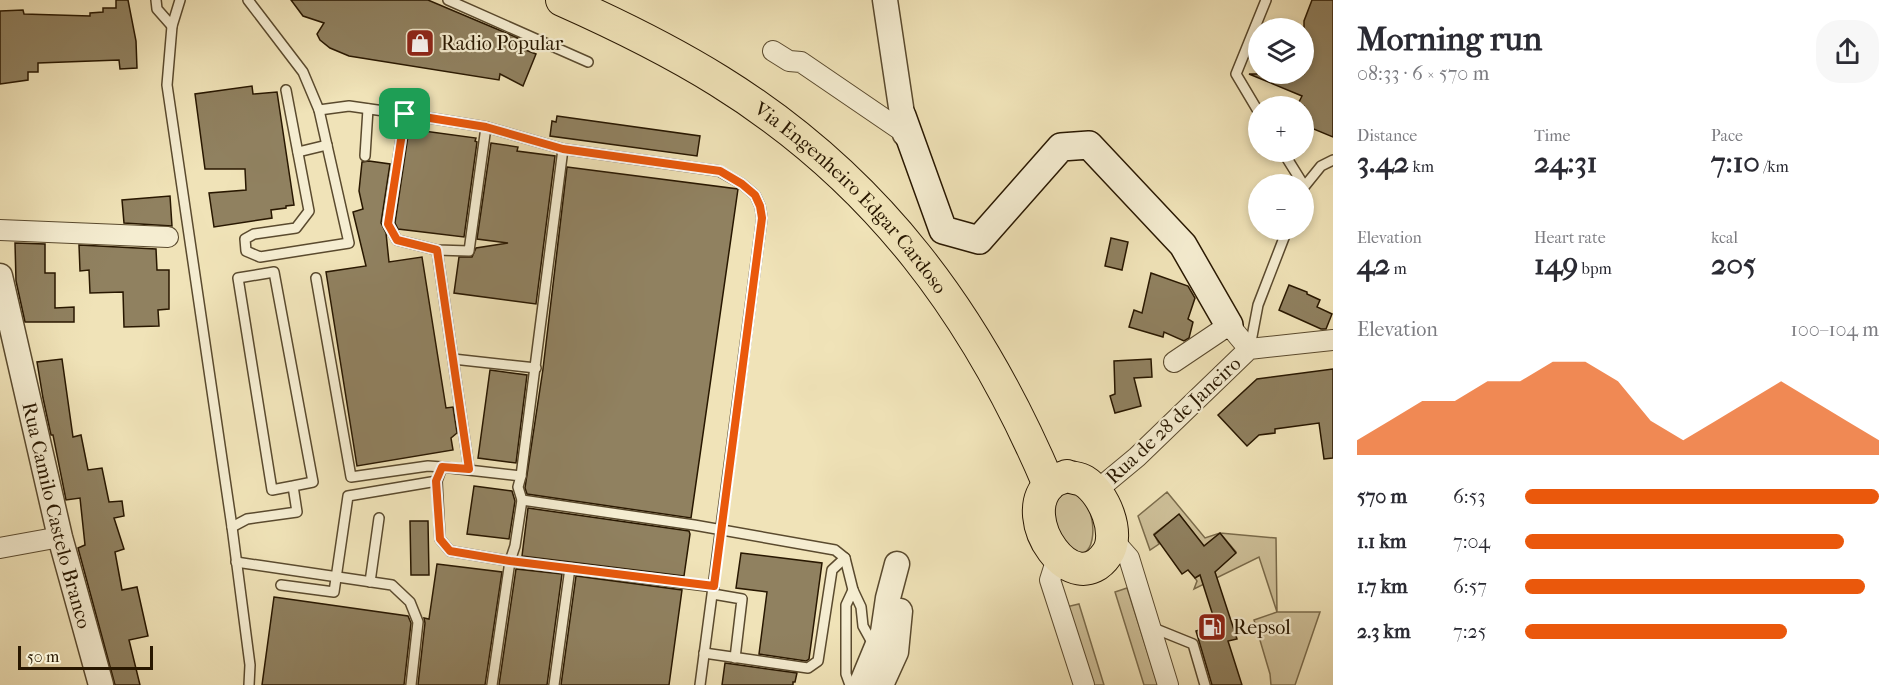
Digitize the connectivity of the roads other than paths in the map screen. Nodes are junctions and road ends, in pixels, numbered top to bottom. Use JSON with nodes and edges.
{"nodes":[{"id":1,"x":156,"y":0,"type":"edge"},
{"id":2,"x":180,"y":0,"type":"edge"},
{"id":3,"x":248,"y":0,"type":"edge"},
{"id":4,"x":448,"y":0,"type":"edge"},
{"id":5,"x":609,"y":0,"type":"edge"},
{"id":6,"x":885,"y":0,"type":"edge"},
{"id":7,"x":1266,"y":0,"type":"edge"},
{"id":8,"x":565,"y":2,"type":"edge"},
{"id":9,"x":172,"y":26,"type":"junction"},
{"id":10,"x":773,"y":51,"type":"dead end"},
{"id":11,"x":588,"y":62,"type":"dead end"},
{"id":12,"x":286,"y":90,"type":"dead end"},
{"id":13,"x":1249,"y":96,"type":"edge"},
{"id":14,"x":368,"y":109,"type":"junction"},
{"id":15,"x":319,"y":110,"type":"junction"},
{"id":16,"x":405,"y":114,"type":"junction"},
{"id":17,"x":486,"y":127,"type":"junction"},
{"id":18,"x":904,"y":130,"type":"junction"},
{"id":19,"x":327,"y":145,"type":"junction"},
{"id":20,"x":563,"y":149,"type":"junction"},
{"id":21,"x":298,"y":152,"type":"junction"},
{"id":22,"x":365,"y":156,"type":"dead end"},
{"id":23,"x":1333,"y":160,"type":"edge"},
{"id":24,"x":1314,"y":174,"type":"edge"},
{"id":25,"x":0,"y":230,"type":"edge"},
{"id":26,"x":168,"y":237,"type":"dead end"},
{"id":27,"x":1283,"y":240,"type":"edge"},
{"id":28,"x":437,"y":250,"type":"junction"},
{"id":29,"x":316,"y":278,"type":"dead end"},
{"id":30,"x":1,"y":284,"type":"edge"},
{"id":31,"x":1229,"y":325,"type":"junction"},
{"id":32,"x":984,"y":334,"type":"junction"},
{"id":33,"x":1333,"y":340,"type":"edge"},
{"id":34,"x":1249,"y":349,"type":"junction"},
{"id":35,"x":453,"y":358,"type":"junction"},
{"id":36,"x":1174,"y":362,"type":"dead end"},
{"id":37,"x":536,"y":368,"type":"junction"},
{"id":38,"x":442,"y":467,"type":"junction"},
{"id":39,"x":469,"y":469,"type":"junction"},
{"id":40,"x":521,"y":476,"type":"junction"},
{"id":41,"x":1058,"y":480,"type":"junction"},
{"id":42,"x":436,"y":481,"type":"junction"},
{"id":43,"x":293,"y":486,"type":"junction"},
{"id":44,"x":1096,"y":491,"type":"junction"},
{"id":45,"x":522,"y":500,"type":"junction"},
{"id":46,"x":379,"y":518,"type":"dead end"},
{"id":47,"x":232,"y":527,"type":"junction"},
{"id":48,"x":721,"y":530,"type":"junction"},
{"id":49,"x":60,"y":537,"type":"junction"},
{"id":50,"x":1113,"y":540,"type":"junction"},
{"id":51,"x":0,"y":548,"type":"edge"},
{"id":52,"x":845,"y":558,"type":"junction"},
{"id":53,"x":1057,"y":558,"type":"junction"},
{"id":54,"x":510,"y":561,"type":"junction"},
{"id":55,"x":236,"y":562,"type":"junction"},
{"id":56,"x":570,"y":568,"type":"junction"},
{"id":57,"x":336,"y":576,"type":"junction"},
{"id":58,"x":370,"y":582,"type":"junction"},
{"id":59,"x":281,"y":585,"type":"dead end"},
{"id":60,"x":713,"y":590,"type":"junction"},
{"id":61,"x":854,"y":590,"type":"junction"},
{"id":62,"x":1149,"y":626,"type":"junction"},
{"id":63,"x":876,"y":649,"type":"junction"},
{"id":64,"x":704,"y":653,"type":"junction"},
{"id":65,"x":735,"y":658,"type":"junction"},
{"id":66,"x":883,"y":679,"type":"edge"},
{"id":67,"x":101,"y":685,"type":"edge"},
{"id":68,"x":249,"y":685,"type":"edge"},
{"id":69,"x":411,"y":685,"type":"edge"},
{"id":70,"x":492,"y":685,"type":"edge"},
{"id":71,"x":554,"y":685,"type":"edge"},
{"id":72,"x":700,"y":685,"type":"edge"},
{"id":73,"x":850,"y":685,"type":"edge"},
{"id":74,"x":861,"y":685,"type":"edge"},
{"id":75,"x":1084,"y":685,"type":"edge"},
{"id":76,"x":1168,"y":685,"type":"edge"},
{"id":77,"x":1205,"y":685,"type":"edge"}],
"edges":[{"from":1,"to":9,"type":"lane"},
{"from":2,"to":9,"type":"lane"},
{"from":3,"to":15,"type":"lane"},
{"from":4,"to":11,"type":"lane"},
{"from":5,"to":32,"type":"main road","name":"Via Engenheiro Edgar Cardoso"},
{"from":6,"to":18,"type":"street"},
{"from":7,"to":13,"type":"lane"},
{"from":8,"to":32,"type":"main road","name":"Via Engenheiro Edgar Cardoso"},
{"from":9,"to":47,"type":"lane"},
{"from":10,"to":18,"type":"street"},
{"from":12,"to":21,"type":"lane"},
{"from":14,"to":15,"type":"lane"},
{"from":14,"to":16,"type":"lane"},
{"from":14,"to":22,"type":"lane"},
{"from":15,"to":19,"type":"lane"},
{"from":16,"to":17,"type":"lane"},
{"from":16,"to":28,"type":"lane"},
{"from":17,"to":20,"type":"lane"},
{"from":17,"to":28,"type":"lane"},
{"from":18,"to":31,"type":"main road"},
{"from":19,"to":21,"type":"lane"},
{"from":19,"to":21,"type":"lane"},
{"from":20,"to":37,"type":"lane"},
{"from":20,"to":48,"type":"lane"},
{"from":23,"to":24,"type":"lane"},
{"from":25,"to":26,"type":"street"},
{"from":27,"to":34,"type":"lane"},
{"from":28,"to":35,"type":"lane"},
{"from":29,"to":38,"type":"lane"},
{"from":30,"to":49,"type":"street","name":"Rua Camilo Castelo Branco"},
{"from":31,"to":34,"type":"street","name":"Rua de 28 de Janeiro"},
{"from":31,"to":36,"type":"street","name":"Rua de 28 de Janeiro"},
{"from":32,"to":41,"type":"main road","name":"Via Engenheiro Edgar Cardoso"},
{"from":33,"to":34,"type":"street","name":"Rua de 28 de Janeiro"},
{"from":34,"to":44,"type":"street","name":"Rua de 28 de Janeiro"},
{"from":35,"to":37,"type":"lane"},
{"from":35,"to":39,"type":"lane"},
{"from":37,"to":40,"type":"lane"},
{"from":38,"to":39,"type":"lane"},
{"from":38,"to":42,"type":"lane"},
{"from":39,"to":40,"type":"lane"},
{"from":40,"to":45,"type":"lane"},
{"from":41,"to":44,"type":"main road"},
{"from":41,"to":53,"type":"main road"},
{"from":42,"to":54,"type":"lane"},
{"from":42,"to":57,"type":"lane"},
{"from":43,"to":43,"type":"lane"},
{"from":43,"to":47,"type":"lane"},
{"from":44,"to":50,"type":"main road"},
{"from":45,"to":48,"type":"lane"},
{"from":45,"to":54,"type":"lane"},
{"from":46,"to":58,"type":"lane"},
{"from":47,"to":55,"type":"lane"},
{"from":48,"to":52,"type":"lane"},
{"from":48,"to":60,"type":"lane"},
{"from":49,"to":51,"type":"street"},
{"from":49,"to":67,"type":"street","name":"Rua Camilo Castelo Branco"},
{"from":50,"to":53,"type":"main road"},
{"from":50,"to":62,"type":"street"},
{"from":52,"to":61,"type":"lane"},
{"from":52,"to":65,"type":"lane"},
{"from":53,"to":75,"type":"street"},
{"from":54,"to":56,"type":"lane"},
{"from":54,"to":70,"type":"lane"},
{"from":55,"to":57,"type":"lane"},
{"from":55,"to":68,"type":"lane"},
{"from":56,"to":60,"type":"lane"},
{"from":56,"to":71,"type":"lane"},
{"from":57,"to":58,"type":"lane"},
{"from":57,"to":59,"type":"lane"},
{"from":58,"to":69,"type":"lane"},
{"from":60,"to":64,"type":"lane"},
{"from":60,"to":65,"type":"lane"},
{"from":61,"to":63,"type":"lane"},
{"from":61,"to":73,"type":"lane"},
{"from":62,"to":76,"type":"street"},
{"from":62,"to":77,"type":"lane"},
{"from":63,"to":66,"type":"lane"},
{"from":63,"to":66,"type":"street"},
{"from":63,"to":74,"type":"street"},
{"from":64,"to":65,"type":"lane"},
{"from":64,"to":72,"type":"lane"}]}
